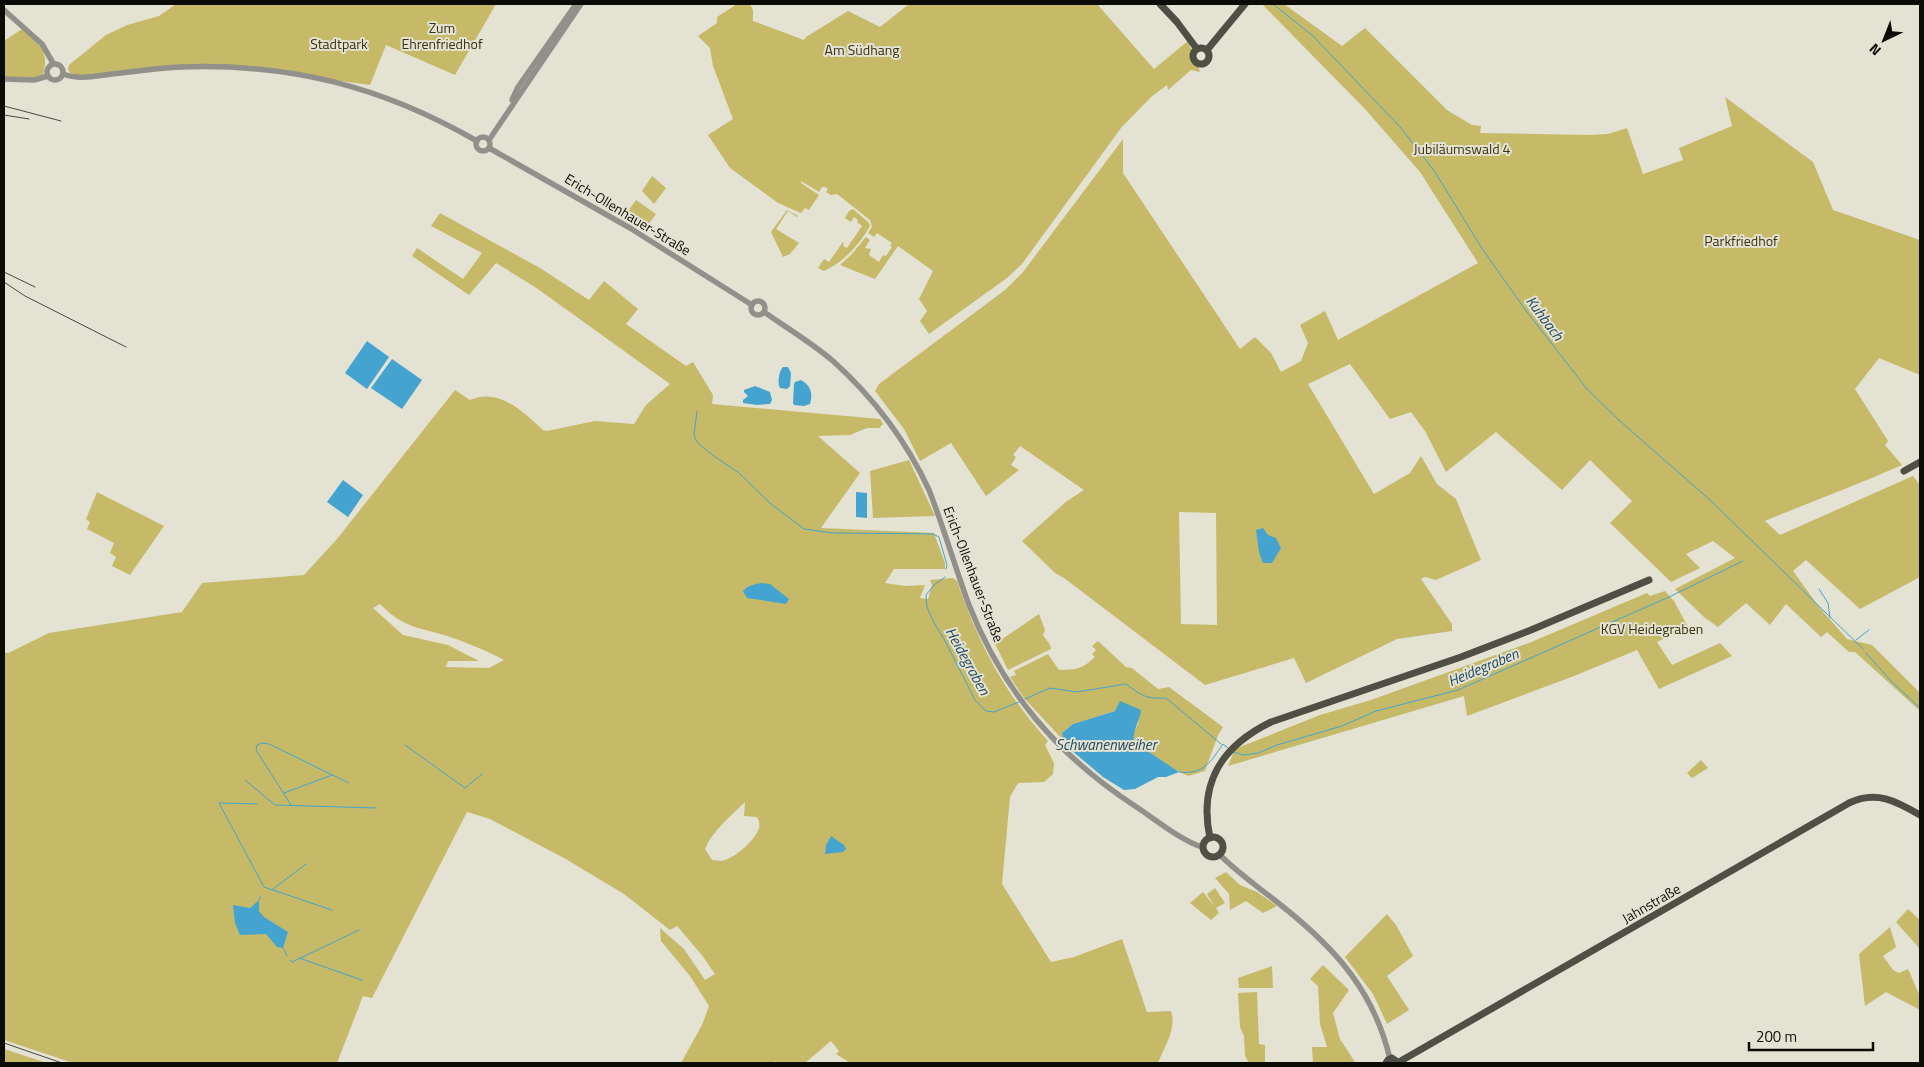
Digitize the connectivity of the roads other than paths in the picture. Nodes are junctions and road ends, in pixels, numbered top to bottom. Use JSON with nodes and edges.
{"nodes":[{"id":1,"x":576,"y":4,"type":"edge"},
{"id":2,"x":582,"y":4,"type":"edge"},
{"id":3,"x":1160,"y":4,"type":"edge"},
{"id":4,"x":1245,"y":4,"type":"edge"},
{"id":5,"x":4,"y":10,"type":"edge"},
{"id":6,"x":1196,"y":49,"type":"junction"},
{"id":7,"x":1207,"y":50,"type":"junction"},
{"id":8,"x":53,"y":63,"type":"junction"},
{"id":9,"x":63,"y":74,"type":"junction"},
{"id":10,"x":48,"y":76,"type":"junction"},
{"id":11,"x":4,"y":79,"type":"edge"},
{"id":12,"x":488,"y":139,"type":"junction"},
{"id":13,"x":477,"y":141,"type":"junction"},
{"id":14,"x":489,"y":148,"type":"junction"},
{"id":15,"x":752,"y":305,"type":"junction"},
{"id":16,"x":764,"y":312,"type":"junction"},
{"id":17,"x":1920,"y":462,"type":"edge"},
{"id":18,"x":1904,"y":471,"type":"dead end"},
{"id":19,"x":1650,"y":580,"type":"dead end"},
{"id":20,"x":1920,"y":815,"type":"edge"},
{"id":21,"x":1210,"y":838,"type":"junction"},
{"id":22,"x":1202,"y":847,"type":"junction"},
{"id":23,"x":1220,"y":855,"type":"junction"},
{"id":24,"x":1388,"y":1061,"type":"edge"},
{"id":25,"x":1399,"y":1063,"type":"edge"}],
"edges":[{"from":1,"to":12,"type":"street"},
{"from":2,"to":12,"type":"street"},
{"from":3,"to":6,"type":"main road"},
{"from":4,"to":7,"type":"main road"},
{"from":5,"to":8,"type":"street"},
{"from":6,"to":7,"type":"main road"},
{"from":6,"to":7,"type":"main road"},
{"from":8,"to":9,"type":"street"},
{"from":8,"to":10,"type":"street"},
{"from":9,"to":10,"type":"street"},
{"from":9,"to":13,"type":"street"},
{"from":10,"to":11,"type":"street"},
{"from":12,"to":13,"type":"street"},
{"from":12,"to":14,"type":"street"},
{"from":13,"to":14,"type":"street"},
{"from":14,"to":15,"type":"street","name":"Erich-Ollenhauer-Straße"},
{"from":15,"to":16,"type":"street"},
{"from":15,"to":16,"type":"street"},
{"from":16,"to":22,"type":"street","name":"Erich-Ollenhauer-Straße"},
{"from":17,"to":18,"type":"main road"},
{"from":19,"to":21,"type":"main road"},
{"from":20,"to":25,"type":"main road","name":"Jahnstraße"},
{"from":21,"to":22,"type":"main road"},
{"from":21,"to":23,"type":"main road"},
{"from":22,"to":23,"type":"main road"},
{"from":23,"to":24,"type":"street"},
{"from":24,"to":25,"type":"main road"}]}
